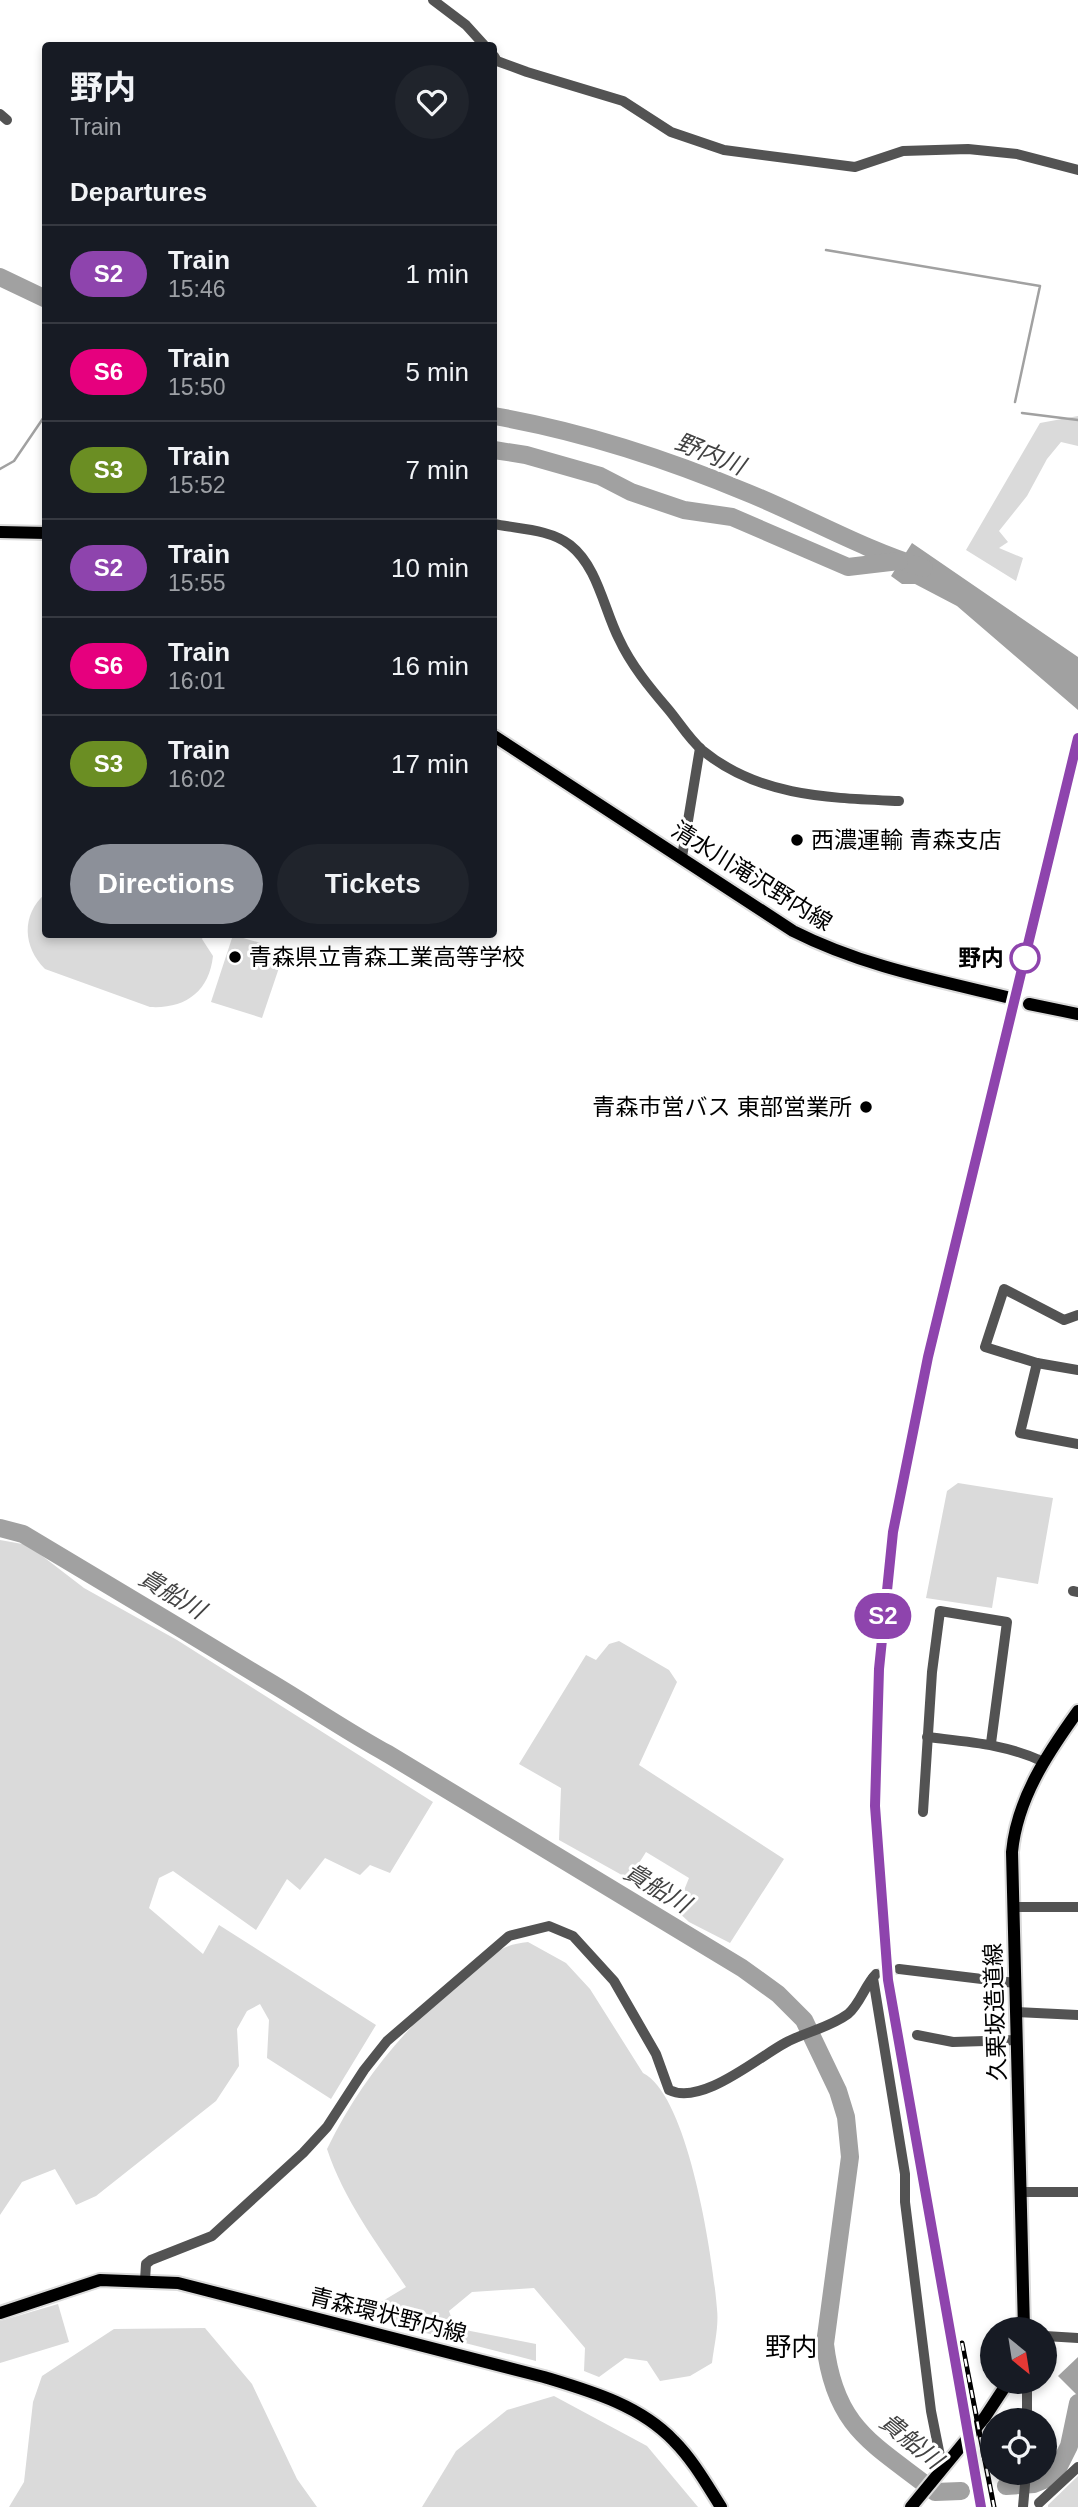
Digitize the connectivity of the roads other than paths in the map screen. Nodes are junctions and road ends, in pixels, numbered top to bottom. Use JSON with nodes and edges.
{"nodes":[{"id":1,"x":433,"y":0,"type":"edge"},
{"id":2,"x":481,"y":42,"type":"edge"},
{"id":3,"x":497,"y":61,"type":"edge"},
{"id":4,"x":1078,"y":170,"type":"edge"},
{"id":5,"x":497,"y":525,"type":"edge"},
{"id":6,"x":0,"y":532,"type":"edge"},
{"id":7,"x":42,"y":533,"type":"edge"},
{"id":8,"x":497,"y":738,"type":"edge"},
{"id":9,"x":700,"y":748,"type":"junction"},
{"id":10,"x":899,"y":801,"type":"dead end"},
{"id":11,"x":682,"y":857,"type":"junction"},
{"id":12,"x":1011,"y":998,"type":"dead end"},
{"id":13,"x":1029,"y":1004,"type":"dead end"},
{"id":14,"x":1078,"y":1014,"type":"edge"},
{"id":15,"x":1078,"y":1315,"type":"edge"},
{"id":16,"x":1037,"y":1363,"type":"junction"},
{"id":17,"x":1078,"y":1370,"type":"edge"},
{"id":18,"x":1078,"y":1444,"type":"edge"},
{"id":19,"x":1078,"y":1711,"type":"edge"},
{"id":20,"x":927,"y":1737,"type":"junction"},
{"id":21,"x":991,"y":1743,"type":"junction"},
{"id":22,"x":1044,"y":1762,"type":"junction"},
{"id":23,"x":923,"y":1812,"type":"dead end"},
{"id":24,"x":1013,"y":1907,"type":"junction"},
{"id":25,"x":1078,"y":1907,"type":"edge"},
{"id":26,"x":899,"y":1969,"type":"tunnel mouth"},
{"id":27,"x":1015,"y":1983,"type":"junction"},
{"id":28,"x":1016,"y":2012,"type":"junction"},
{"id":29,"x":1078,"y":2015,"type":"edge"},
{"id":30,"x":917,"y":2035,"type":"dead end"},
{"id":31,"x":1017,"y":2040,"type":"junction"},
{"id":32,"x":1021,"y":2192,"type":"junction"},
{"id":33,"x":1078,"y":2192,"type":"edge"},
{"id":34,"x":145,"y":2280,"type":"junction"},
{"id":35,"x":0,"y":2313,"type":"edge"},
{"id":36,"x":1024,"y":2317,"type":"edge"},
{"id":37,"x":1057,"y":2337,"type":"edge"},
{"id":38,"x":1078,"y":2338,"type":"edge"},
{"id":39,"x":1000,"y":2394,"type":"edge"},
{"id":40,"x":942,"y":2466,"type":"junction"},
{"id":41,"x":1078,"y":2467,"type":"edge"},
{"id":42,"x":1025,"y":2485,"type":"edge"},
{"id":43,"x":1040,"y":2503,"type":"dead end"},
{"id":44,"x":721,"y":2507,"type":"edge"},
{"id":45,"x":911,"y":2507,"type":"edge"},
{"id":46,"x":1023,"y":2507,"type":"edge"}],
"edges":[{"from":1,"to":2,"type":"street"},
{"from":3,"to":4,"type":"street"},
{"from":5,"to":9,"type":"street"},
{"from":6,"to":7,"type":"main road"},
{"from":8,"to":11,"type":"main road","name":"清水川滝沢野内線"},
{"from":9,"to":10,"type":"street"},
{"from":9,"to":11,"type":"street"},
{"from":11,"to":12,"type":"main road","name":"清水川滝沢野内線"},
{"from":13,"to":14,"type":"main road"},
{"from":15,"to":16,"type":"street"},
{"from":16,"to":17,"type":"street"},
{"from":16,"to":18,"type":"street"},
{"from":19,"to":22,"type":"main road","name":"久栗坂造道線"},
{"from":20,"to":21,"type":"street"},
{"from":20,"to":21,"type":"street"},
{"from":20,"to":23,"type":"street"},
{"from":21,"to":22,"type":"street"},
{"from":22,"to":24,"type":"main road","name":"久栗坂造道線"},
{"from":24,"to":25,"type":"street"},
{"from":24,"to":27,"type":"main road","name":"久栗坂造道線"},
{"from":26,"to":27,"type":"street"},
{"from":27,"to":28,"type":"main road","name":"久栗坂造道線"},
{"from":28,"to":29,"type":"street"},
{"from":28,"to":31,"type":"main road","name":"久栗坂造道線"},
{"from":30,"to":31,"type":"street"},
{"from":31,"to":32,"type":"main road","name":"久栗坂造道線"},
{"from":32,"to":33,"type":"street"},
{"from":32,"to":36,"type":"main road","name":"久栗坂造道線"},
{"from":34,"to":35,"type":"main road","name":"青森環状野内線"},
{"from":34,"to":40,"type":"street"},
{"from":34,"to":44,"type":"main road","name":"青森環状野内線"},
{"from":37,"to":38,"type":"street"},
{"from":39,"to":40,"type":"main road"},
{"from":40,"to":45,"type":"main road"},
{"from":41,"to":43,"type":"street"},
{"from":42,"to":46,"type":"street"}]}
